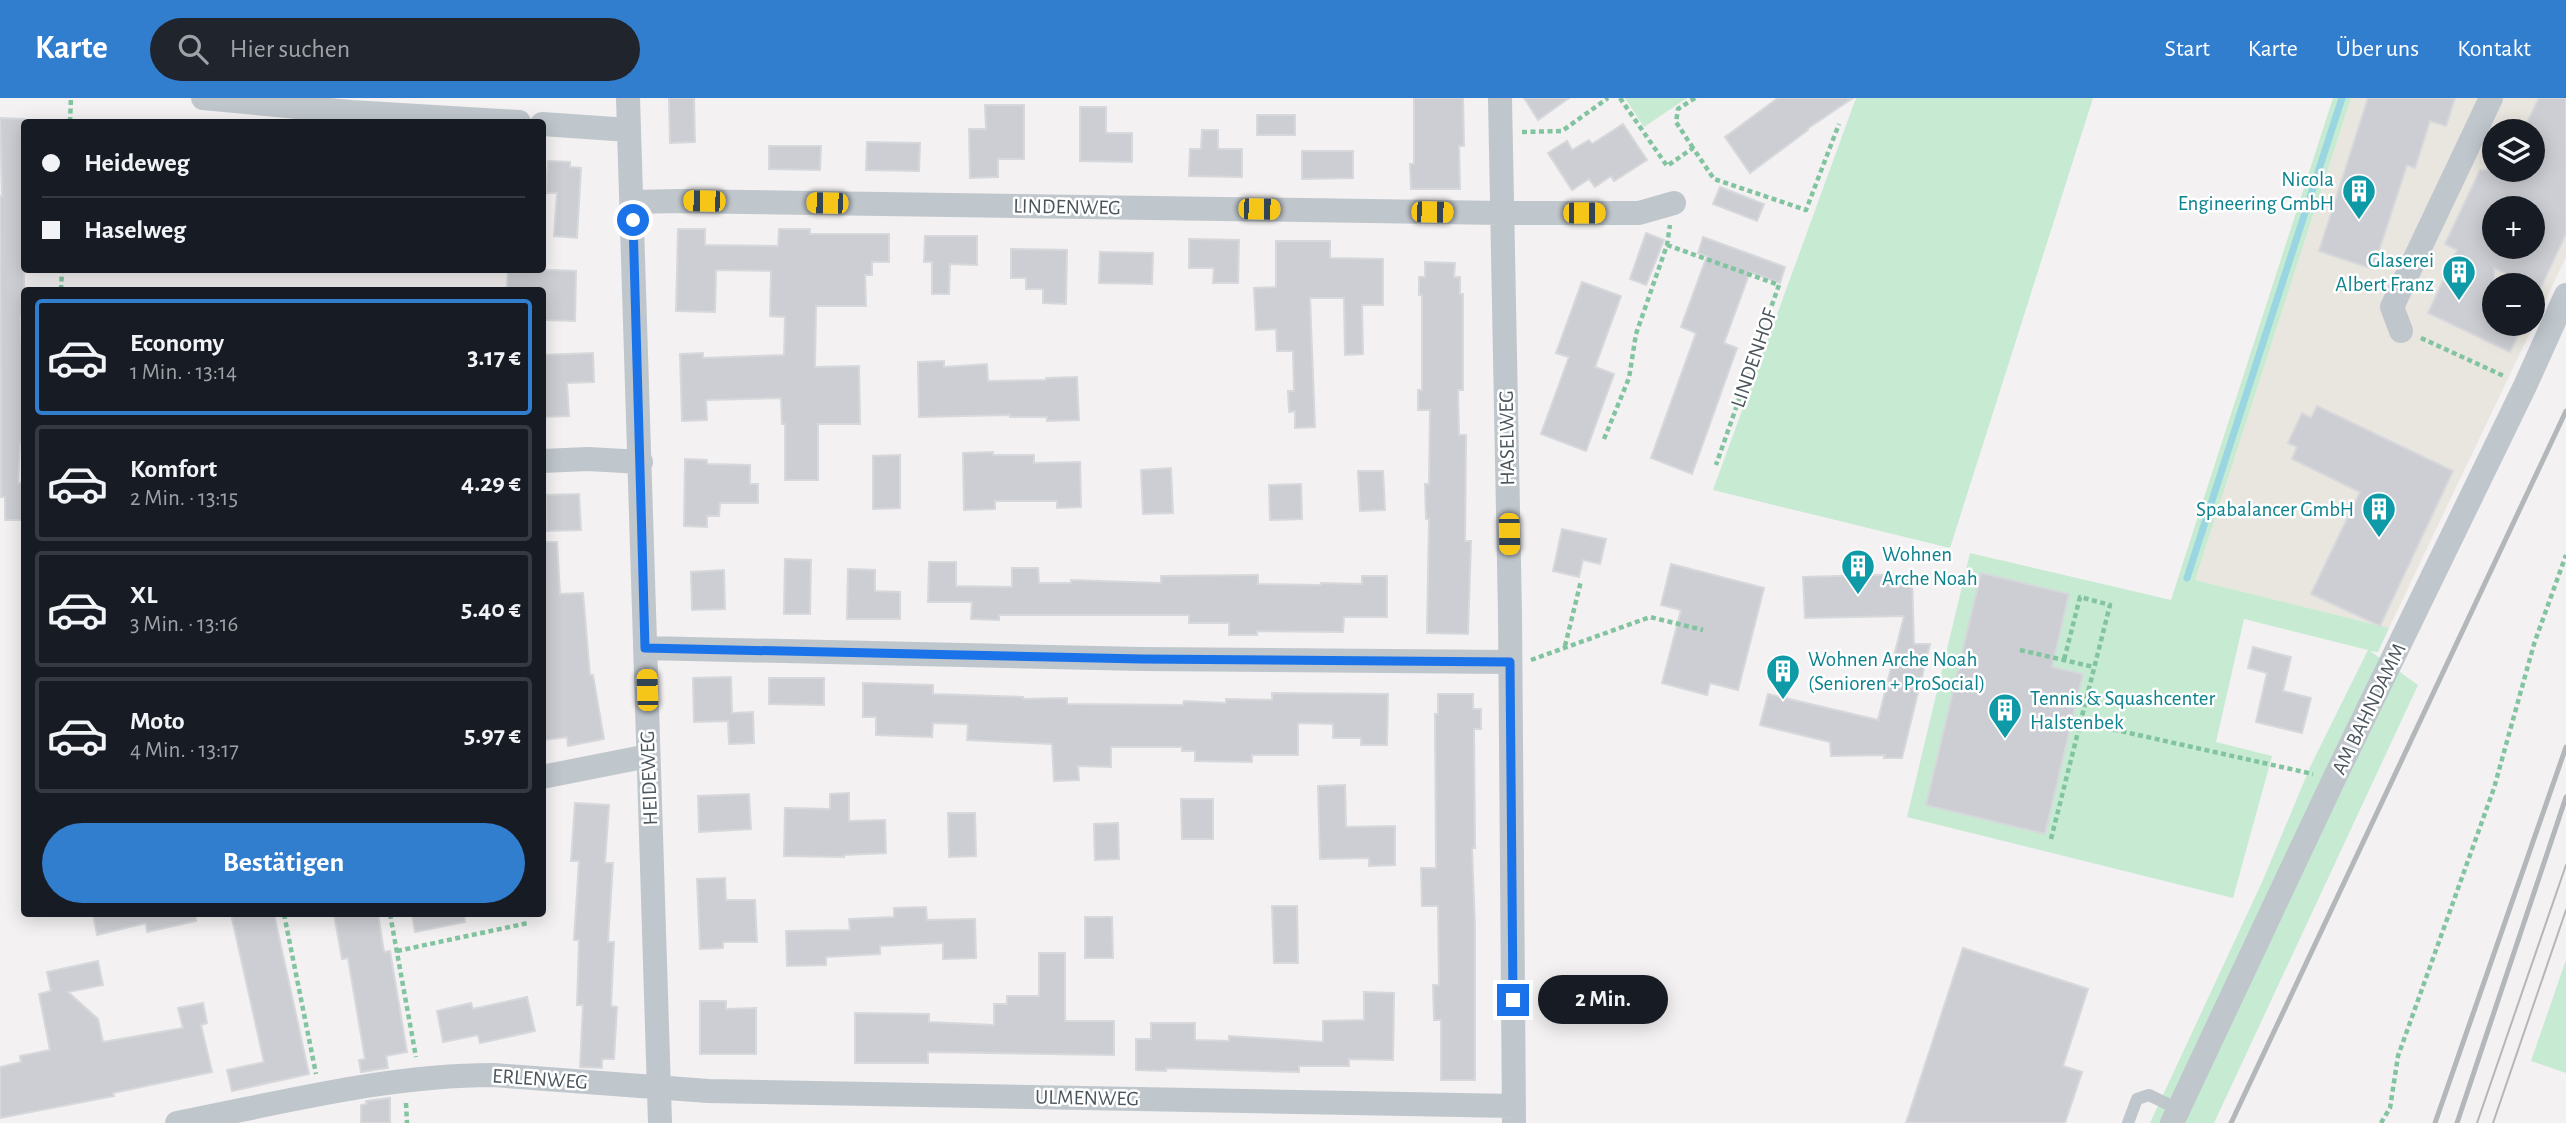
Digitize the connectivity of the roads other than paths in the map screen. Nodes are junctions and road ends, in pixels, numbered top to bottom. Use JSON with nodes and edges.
{"nodes":[{"id":1,"x":213,"y":98,"type":"edge"},
{"id":2,"x":628,"y":98,"type":"edge"},
{"id":3,"x":1500,"y":98,"type":"edge"},
{"id":4,"x":2491,"y":98,"type":"edge"},
{"id":5,"x":469,"y":119,"type":"edge"},
{"id":6,"x":546,"y":124,"type":"edge"},
{"id":7,"x":629,"y":130,"type":"junction"},
{"id":8,"x":632,"y":202,"type":"junction"},
{"id":9,"x":1674,"y":203,"type":"road end"},
{"id":10,"x":1502,"y":213,"type":"junction"},
{"id":11,"x":2566,"y":295,"type":"edge"},
{"id":12,"x":2400,"y":331,"type":"road end"},
{"id":13,"x":546,"y":461,"type":"edge"},
{"id":14,"x":641,"y":462,"type":"junction"},
{"id":15,"x":645,"y":648,"type":"junction"},
{"id":16,"x":1510,"y":662,"type":"junction"},
{"id":17,"x":648,"y":756,"type":"junction"},
{"id":18,"x":546,"y":776,"type":"edge"},
{"id":19,"x":660,"y":1089,"type":"junction"},
{"id":20,"x":1514,"y":1114,"type":"edge"},
{"id":21,"x":2175,"y":1116,"type":"edge"},
{"id":22,"x":177,"y":1123,"type":"edge"},
{"id":23,"x":660,"y":1123,"type":"edge"},
{"id":24,"x":2128,"y":1123,"type":"edge"}],
"edges":[{"from":1,"to":5,"type":"street"},
{"from":2,"to":7,"type":"street","name":"HEIDEWEG"},
{"from":3,"to":10,"type":"street","name":"HASELWEG"},
{"from":4,"to":12,"type":"street"},
{"from":6,"to":7,"type":"street"},
{"from":7,"to":8,"type":"street","name":"HEIDEWEG"},
{"from":8,"to":10,"type":"street","name":"LINDENWEG"},
{"from":8,"to":14,"type":"street","name":"HEIDEWEG"},
{"from":9,"to":10,"type":"street"},
{"from":10,"to":16,"type":"street","name":"HASELWEG"},
{"from":11,"to":21,"type":"street","name":"AM BAHNDAMM"},
{"from":13,"to":14,"type":"street"},
{"from":14,"to":15,"type":"street","name":"HEIDEWEG"},
{"from":15,"to":16,"type":"street"},
{"from":15,"to":17,"type":"street","name":"HEIDEWEG"},
{"from":16,"to":20,"type":"street","name":"HASELWEG"},
{"from":17,"to":18,"type":"street"},
{"from":17,"to":19,"type":"street","name":"HEIDEWEG"},
{"from":19,"to":20,"type":"street","name":"ULMENWEG"},
{"from":19,"to":22,"type":"street","name":"ERLENWEG"},
{"from":19,"to":23,"type":"street","name":"HEIDEWEG"},
{"from":21,"to":24,"type":"lane"}]}
